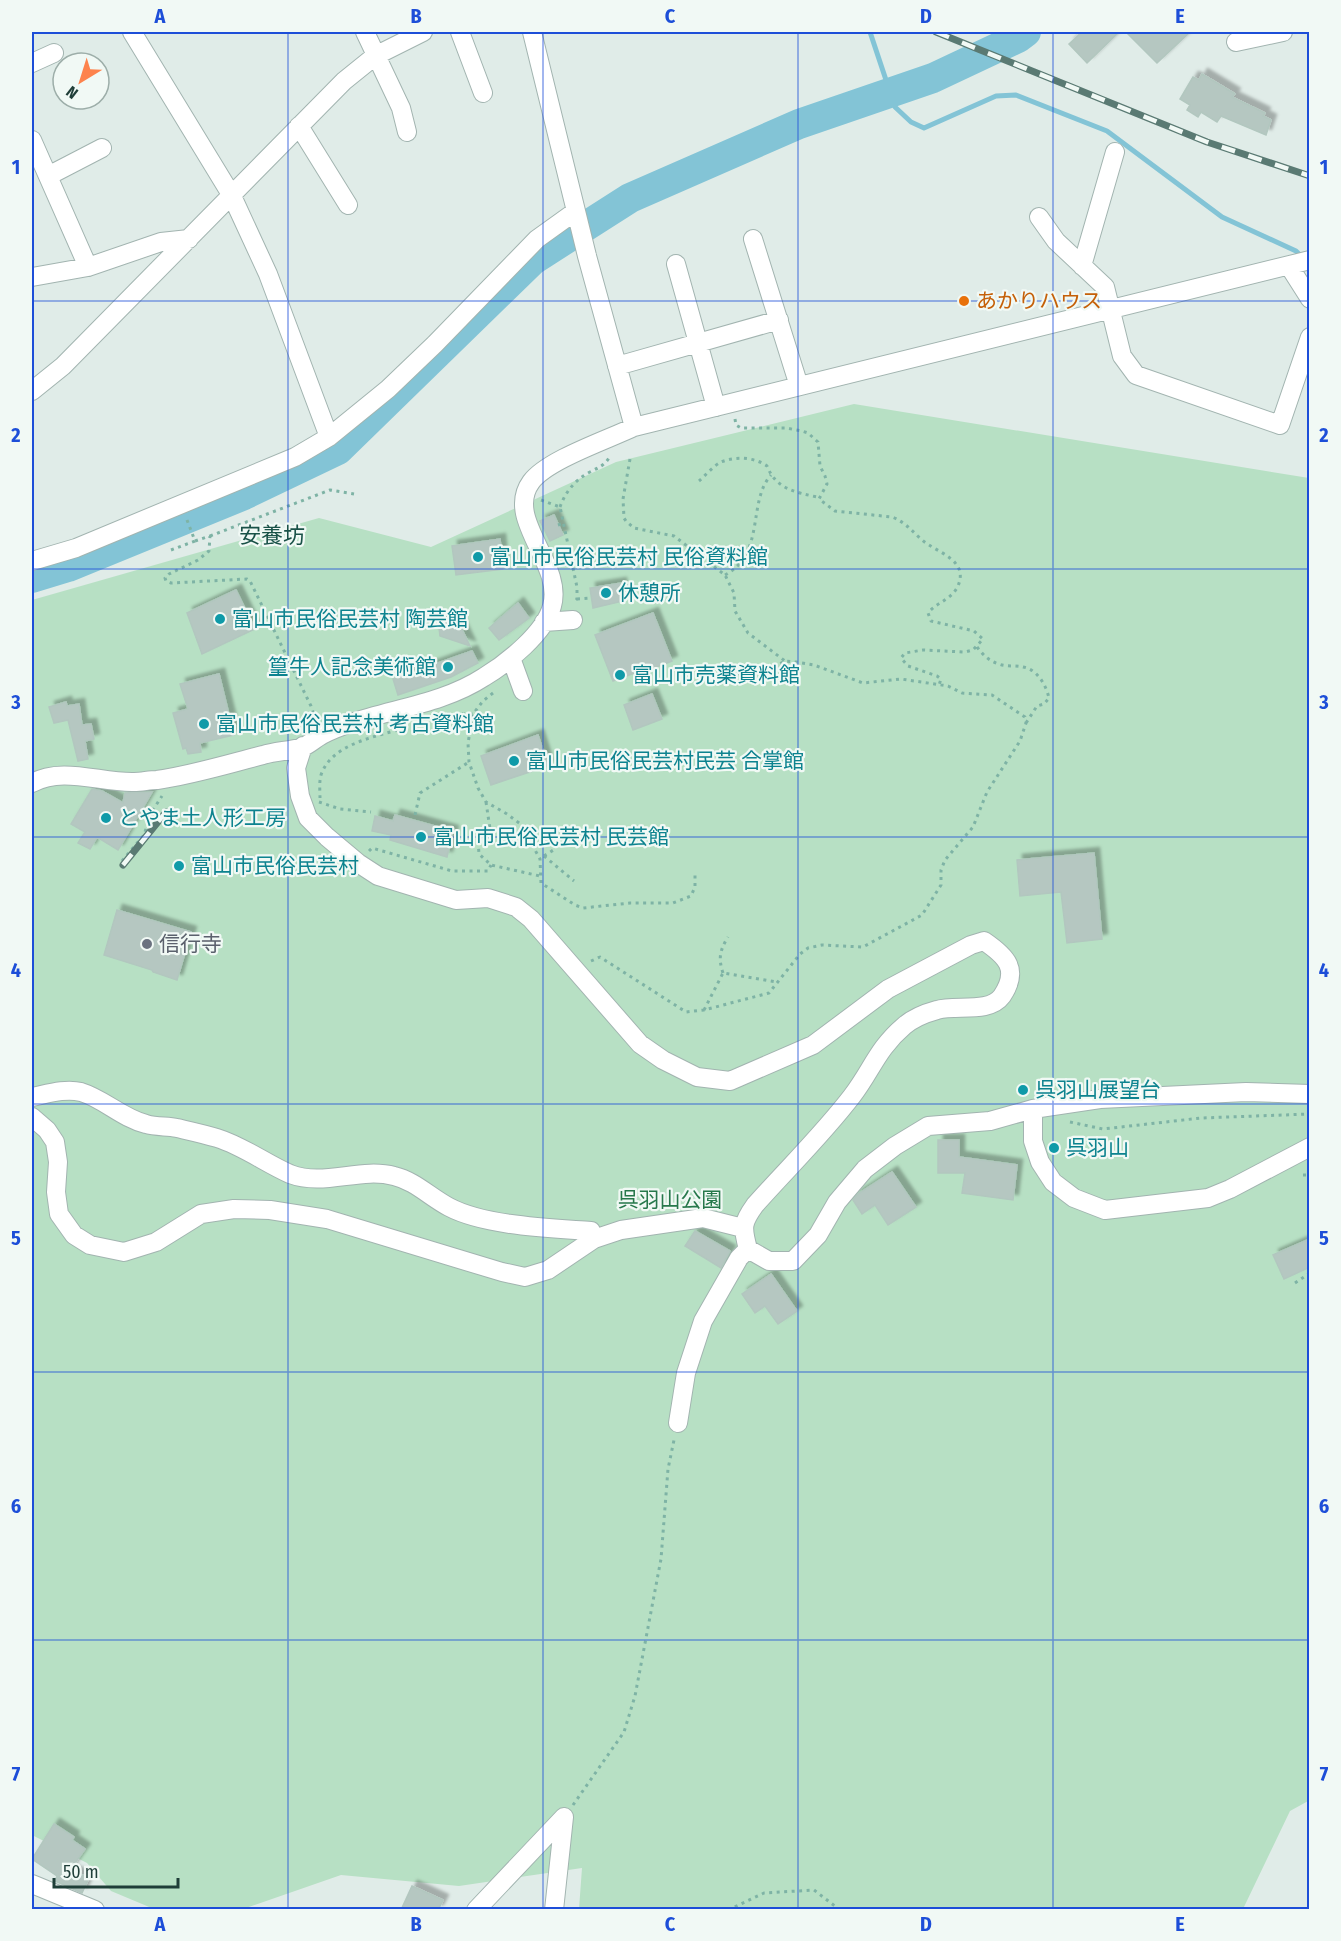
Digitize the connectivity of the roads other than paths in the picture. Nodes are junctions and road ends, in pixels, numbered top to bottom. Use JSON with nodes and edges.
{"nodes":[{"id":1,"x":132,"y":32,"type":"edge"},
{"id":2,"x":365,"y":32,"type":"edge"},
{"id":3,"x":423,"y":32,"type":"edge"},
{"id":4,"x":460,"y":32,"type":"edge"},
{"id":5,"x":532,"y":32,"type":"edge"},
{"id":6,"x":1283,"y":32,"type":"edge"},
{"id":7,"x":1236,"y":42,"type":"dead end"},
{"id":8,"x":51,"y":54,"type":"edge"},
{"id":9,"x":375,"y":56,"type":"junction"},
{"id":10,"x":32,"y":63,"type":"edge"},
{"id":11,"x":483,"y":93,"type":"dead end"},
{"id":12,"x":299,"y":126,"type":"junction"},
{"id":13,"x":407,"y":132,"type":"dead end"},
{"id":14,"x":32,"y":140,"type":"edge"},
{"id":15,"x":102,"y":147,"type":"dead end"},
{"id":16,"x":1115,"y":152,"type":"dead end"},
{"id":17,"x":48,"y":176,"type":"junction"},
{"id":18,"x":232,"y":196,"type":"junction"},
{"id":19,"x":348,"y":206,"type":"dead end"},
{"id":20,"x":576,"y":211,"type":"junction"},
{"id":21,"x":1039,"y":217,"type":"dead end"},
{"id":22,"x":753,"y":239,"type":"dead end"},
{"id":23,"x":189,"y":240,"type":"junction"},
{"id":24,"x":1310,"y":260,"type":"edge"},
{"id":25,"x":676,"y":264,"type":"dead end"},
{"id":26,"x":1082,"y":266,"type":"junction"},
{"id":27,"x":1288,"y":266,"type":"junction"},
{"id":28,"x":88,"y":267,"type":"junction"},
{"id":29,"x":32,"y":277,"type":"edge"},
{"id":30,"x":1310,"y":299,"type":"edge"},
{"id":31,"x":1111,"y":309,"type":"junction"},
{"id":32,"x":779,"y":320,"type":"junction"},
{"id":33,"x":1310,"y":338,"type":"edge"},
{"id":34,"x":698,"y":343,"type":"junction"},
{"id":35,"x":617,"y":366,"type":"junction"},
{"id":36,"x":799,"y":386,"type":"junction"},
{"id":37,"x":32,"y":391,"type":"edge"},
{"id":38,"x":724,"y":405,"type":"junction"},
{"id":39,"x":626,"y":431,"type":"junction"},
{"id":40,"x":329,"y":437,"type":"junction"},
{"id":41,"x":32,"y":561,"type":"edge"},
{"id":42,"x":511,"y":658,"type":"junction"},
{"id":43,"x":523,"y":691,"type":"dead end"},
{"id":44,"x":303,"y":746,"type":"junction"},
{"id":45,"x":32,"y":783,"type":"edge"},
{"id":46,"x":1310,"y":1094,"type":"edge"},
{"id":47,"x":32,"y":1098,"type":"edge"},
{"id":48,"x":1033,"y":1109,"type":"junction"},
{"id":49,"x":32,"y":1117,"type":"edge"},
{"id":50,"x":1310,"y":1147,"type":"edge"},
{"id":51,"x":743,"y":1228,"type":"junction"},
{"id":52,"x":594,"y":1239,"type":"junction"},
{"id":53,"x":748,"y":1249,"type":"junction"},
{"id":54,"x":678,"y":1424,"type":"road end"},
{"id":55,"x":32,"y":1884,"type":"edge"},
{"id":56,"x":95,"y":1910,"type":"edge"},
{"id":57,"x":476,"y":1910,"type":"edge"},
{"id":58,"x":554,"y":1910,"type":"edge"}],
"edges":[{"from":1,"to":18,"type":"street"},
{"from":2,"to":9,"type":"street"},
{"from":3,"to":9,"type":"street"},
{"from":4,"to":11,"type":"street"},
{"from":5,"to":20,"type":"street"},
{"from":6,"to":7,"type":"street"},
{"from":8,"to":10,"type":"street"},
{"from":9,"to":12,"type":"street"},
{"from":9,"to":13,"type":"street"},
{"from":12,"to":18,"type":"street"},
{"from":12,"to":19,"type":"street"},
{"from":14,"to":17,"type":"street"},
{"from":15,"to":17,"type":"street"},
{"from":16,"to":26,"type":"street"},
{"from":17,"to":28,"type":"street"},
{"from":18,"to":23,"type":"street"},
{"from":18,"to":40,"type":"street"},
{"from":20,"to":35,"type":"street"},
{"from":20,"to":40,"type":"street"},
{"from":21,"to":26,"type":"street"},
{"from":22,"to":32,"type":"street"},
{"from":23,"to":28,"type":"street"},
{"from":23,"to":37,"type":"street"},
{"from":24,"to":27,"type":"street"},
{"from":25,"to":34,"type":"street"},
{"from":26,"to":31,"type":"street"},
{"from":27,"to":30,"type":"street"},
{"from":27,"to":31,"type":"street"},
{"from":28,"to":29,"type":"street"},
{"from":31,"to":33,"type":"street"},
{"from":31,"to":36,"type":"street"},
{"from":32,"to":34,"type":"street"},
{"from":32,"to":36,"type":"street"},
{"from":34,"to":35,"type":"street"},
{"from":34,"to":38,"type":"street"},
{"from":35,"to":39,"type":"street"},
{"from":36,"to":38,"type":"street"},
{"from":38,"to":39,"type":"street"},
{"from":39,"to":42,"type":"street"},
{"from":40,"to":41,"type":"street"},
{"from":42,"to":43,"type":"street"},
{"from":42,"to":44,"type":"street"},
{"from":44,"to":45,"type":"street"},
{"from":44,"to":51,"type":"street"},
{"from":46,"to":48,"type":"street"},
{"from":47,"to":52,"type":"street"},
{"from":48,"to":50,"type":"street"},
{"from":48,"to":53,"type":"street"},
{"from":49,"to":52,"type":"street"},
{"from":51,"to":52,"type":"street"},
{"from":51,"to":53,"type":"street"},
{"from":53,"to":54,"type":"street"},
{"from":55,"to":56,"type":"street"},
{"from":57,"to":58,"type":"street"}]}
